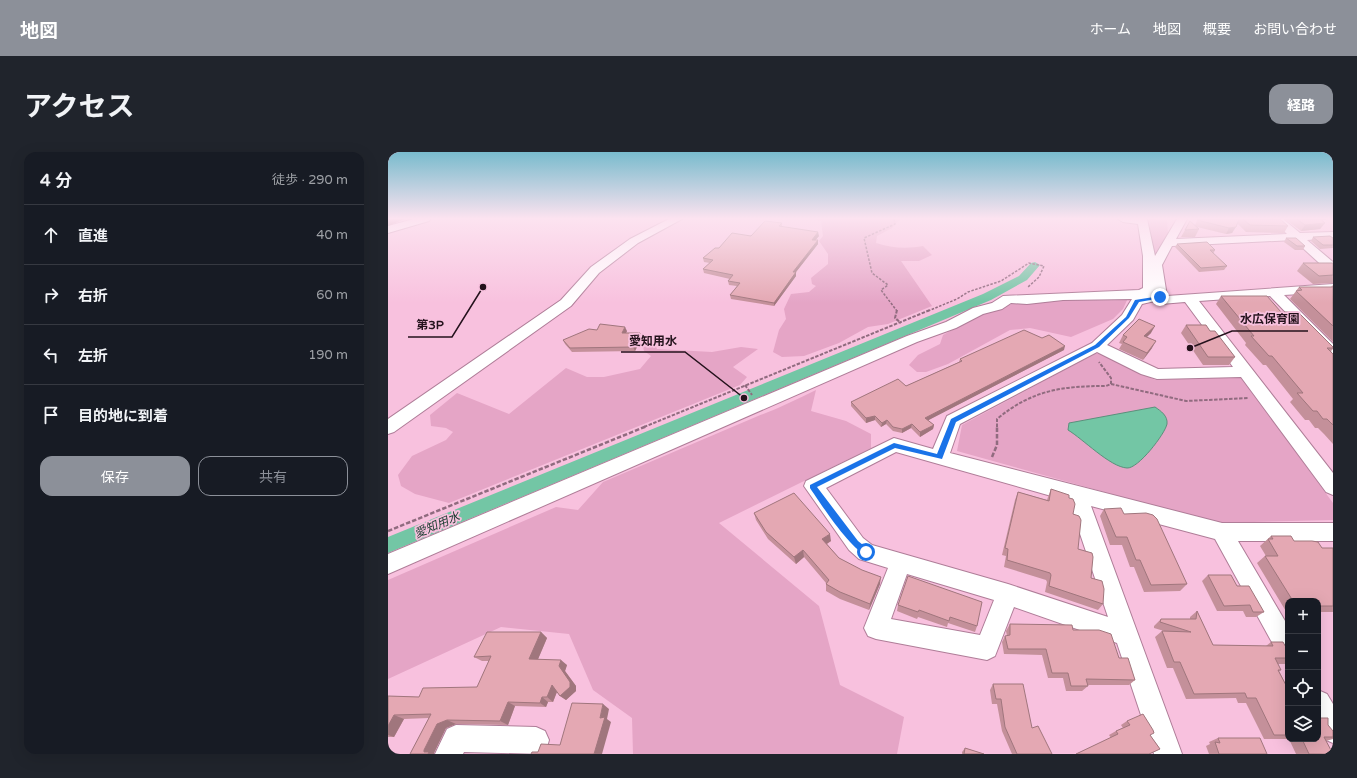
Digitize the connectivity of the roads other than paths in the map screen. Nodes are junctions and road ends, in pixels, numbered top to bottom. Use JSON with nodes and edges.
{"nodes":[{"id":1,"x":626,"y":247,"type":"edge"},
{"id":2,"x":1147,"y":247,"type":"edge"},
{"id":3,"x":1166,"y":247,"type":"edge"},
{"id":4,"x":1310,"y":247,"type":"edge"},
{"id":5,"x":1333,"y":269,"type":"edge"},
{"id":6,"x":1333,"y":288,"type":"edge"},
{"id":7,"x":1274,"y":293,"type":"junction"},
{"id":8,"x":1160,"y":297,"type":"junction"},
{"id":9,"x":1189,"y":298,"type":"junction"},
{"id":10,"x":1092,"y":349,"type":"junction"},
{"id":11,"x":1333,"y":353,"type":"edge"},
{"id":12,"x":1244,"y":372,"type":"junction"},
{"id":13,"x":388,"y":428,"type":"edge"},
{"id":14,"x":939,"y":458,"type":"junction"},
{"id":15,"x":1333,"y":487,"type":"edge"},
{"id":16,"x":1077,"y":495,"type":"junction"},
{"id":17,"x":1222,"y":532,"type":"junction"},
{"id":18,"x":1333,"y":532,"type":"edge"},
{"id":19,"x":901,"y":562,"type":"junction"},
{"id":20,"x":388,"y":564,"type":"edge"},
{"id":21,"x":1008,"y":594,"type":"junction"},
{"id":22,"x":1125,"y":634,"type":"junction"},
{"id":23,"x":1285,"y":644,"type":"edge"},
{"id":24,"x":1320,"y":706,"type":"edge"},
{"id":25,"x":1333,"y":730,"type":"edge"},
{"id":26,"x":449,"y":754,"type":"edge"},
{"id":27,"x":531,"y":754,"type":"edge"},
{"id":28,"x":1168,"y":754,"type":"edge"}],
"edges":[{"from":1,"to":13,"type":"street"},
{"from":2,"to":20,"type":"street"},
{"from":3,"to":8,"type":"street"},
{"from":4,"to":5,"type":"street"},
{"from":6,"to":7,"type":"street"},
{"from":7,"to":9,"type":"street"},
{"from":7,"to":11,"type":"street"},
{"from":8,"to":9,"type":"street"},
{"from":8,"to":10,"type":"street"},
{"from":9,"to":12,"type":"street"},
{"from":10,"to":12,"type":"street"},
{"from":10,"to":14,"type":"street"},
{"from":12,"to":15,"type":"street"},
{"from":14,"to":16,"type":"street"},
{"from":14,"to":19,"type":"street"},
{"from":16,"to":17,"type":"street"},
{"from":16,"to":22,"type":"street"},
{"from":17,"to":18,"type":"street"},
{"from":17,"to":23,"type":"street"},
{"from":19,"to":21,"type":"street"},
{"from":19,"to":21,"type":"street"},
{"from":21,"to":22,"type":"street"},
{"from":22,"to":28,"type":"street"},
{"from":24,"to":25,"type":"street"},
{"from":26,"to":27,"type":"street"}]}
